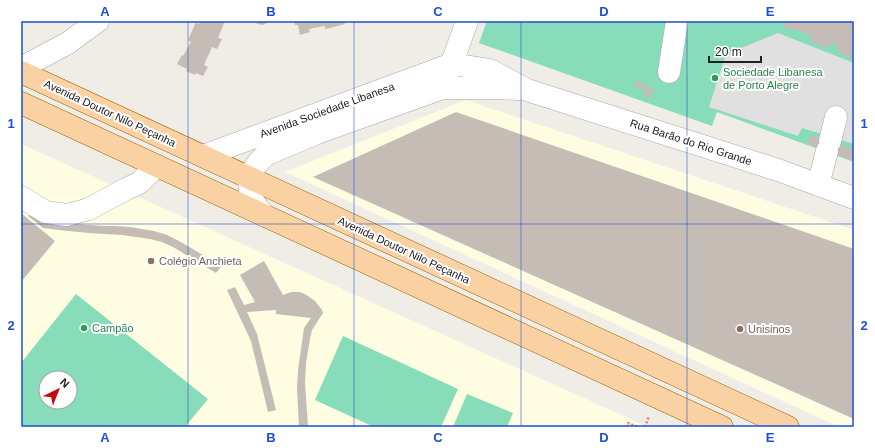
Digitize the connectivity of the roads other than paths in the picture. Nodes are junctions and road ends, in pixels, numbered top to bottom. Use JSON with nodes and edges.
{"nodes":[{"id":1,"x":98,"y":21,"type":"edge"},
{"id":2,"x":467,"y":21,"type":"edge"},
{"id":3,"x":677,"y":21,"type":"edge"},
{"id":4,"x":452,"y":64,"type":"junction"},
{"id":5,"x":21,"y":68,"type":"edge"},
{"id":6,"x":21,"y":72,"type":"edge"},
{"id":7,"x":669,"y":72,"type":"dead end"},
{"id":8,"x":443,"y":88,"type":"junction"},
{"id":9,"x":527,"y":90,"type":"junction"},
{"id":10,"x":21,"y":103,"type":"edge"},
{"id":11,"x":333,"y":108,"type":"junction"},
{"id":12,"x":836,"y":117,"type":"dead end"},
{"id":13,"x":317,"y":133,"type":"junction"},
{"id":14,"x":203,"y":156,"type":"junction"},
{"id":15,"x":157,"y":166,"type":"junction"},
{"id":16,"x":250,"y":178,"type":"junction"},
{"id":17,"x":818,"y":185,"type":"junction"},
{"id":18,"x":21,"y":197,"type":"edge"},
{"id":19,"x":854,"y":198,"type":"edge"},
{"id":20,"x":265,"y":216,"type":"junction"},
{"id":21,"x":722,"y":427,"type":"edge"},
{"id":22,"x":788,"y":427,"type":"edge"}],
"edges":[{"from":1,"to":5,"type":"street"},
{"from":2,"to":4,"type":"street"},
{"from":3,"to":7,"type":"street"},
{"from":4,"to":8,"type":"street"},
{"from":4,"to":9,"type":"street","name":"Rua Barão do Rio Grande"},
{"from":4,"to":11,"type":"street","name":"Avenida Sociedade Libanesa"},
{"from":6,"to":14,"type":"main road","name":"Avenida Doutor Nilo Peçanha"},
{"from":8,"to":9,"type":"street","name":"Rua Barão do Rio Grande"},
{"from":8,"to":13,"type":"street","name":"Avenida Sociedade Libanesa"},
{"from":9,"to":17,"type":"street","name":"Rua Barão do Rio Grande"},
{"from":10,"to":15,"type":"main road"},
{"from":11,"to":13,"type":"street"},
{"from":11,"to":14,"type":"street","name":"Avenida Sociedade Libanesa"},
{"from":12,"to":17,"type":"street"},
{"from":13,"to":16,"type":"street","name":"Avenida Sociedade Libanesa"},
{"from":14,"to":16,"type":"main road","name":"Avenida Doutor Nilo Peçanha"},
{"from":15,"to":18,"type":"street"},
{"from":15,"to":20,"type":"main road"},
{"from":16,"to":20,"type":"street"},
{"from":16,"to":22,"type":"main road","name":"Avenida Doutor Nilo Peçanha"},
{"from":17,"to":19,"type":"street","name":"Rua Barão do Rio Grande"},
{"from":20,"to":21,"type":"main road"}]}
